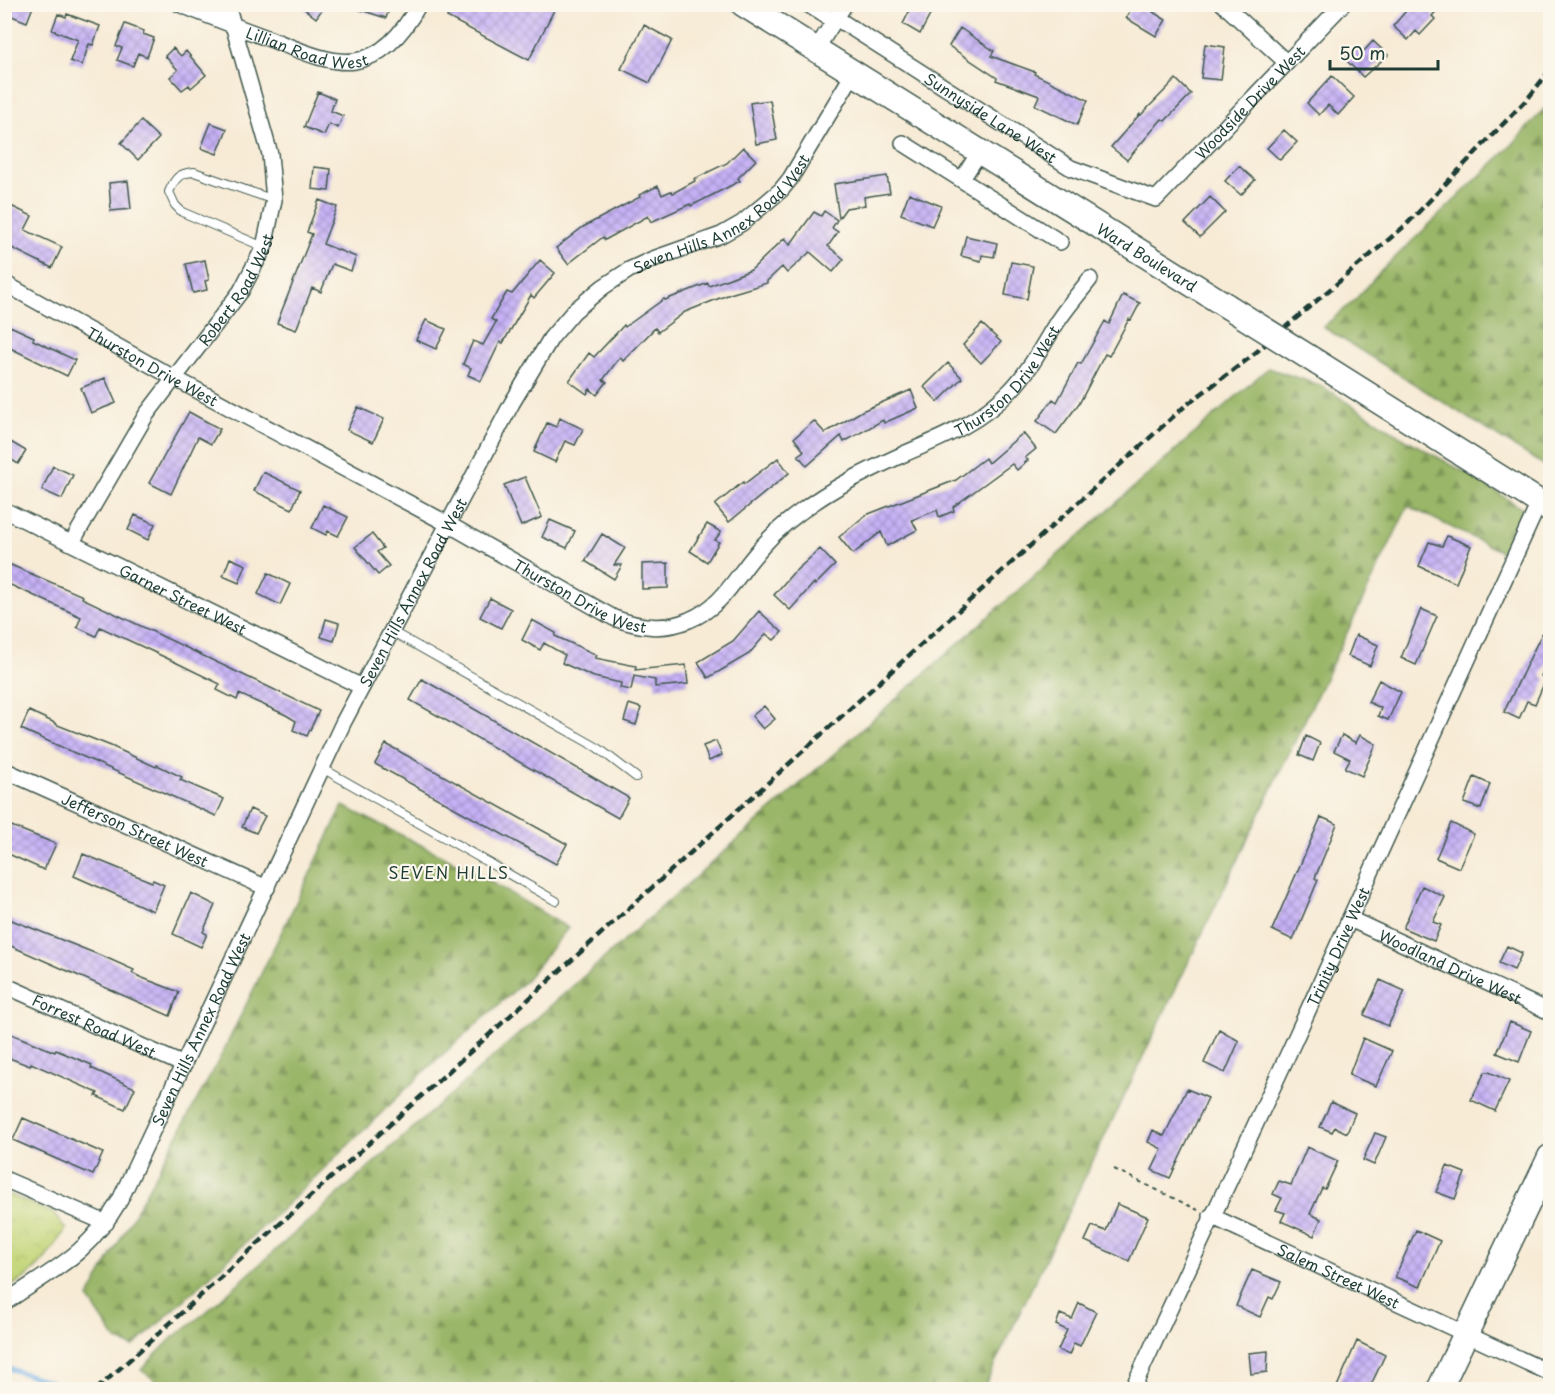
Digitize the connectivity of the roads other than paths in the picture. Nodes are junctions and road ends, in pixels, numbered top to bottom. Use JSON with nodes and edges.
{"nodes":[{"id":1,"x":179,"y":4,"type":"edge"},
{"id":2,"x":227,"y":4,"type":"edge"},
{"id":3,"x":419,"y":4,"type":"edge"},
{"id":4,"x":743,"y":4,"type":"edge"},
{"id":5,"x":807,"y":4,"type":"edge"},
{"id":6,"x":845,"y":4,"type":"edge"},
{"id":7,"x":1223,"y":4,"type":"edge"},
{"id":8,"x":1343,"y":4,"type":"edge"},
{"id":9,"x":835,"y":20,"type":"junction"},
{"id":10,"x":234,"y":26,"type":"junction"},
{"id":11,"x":815,"y":51,"type":"junction"},
{"id":12,"x":1286,"y":62,"type":"junction"},
{"id":13,"x":853,"y":74,"type":"junction"},
{"id":14,"x":903,"y":143,"type":"dead end"},
{"id":15,"x":979,"y":153,"type":"junction"},
{"id":16,"x":962,"y":179,"type":"junction"},
{"id":17,"x":1156,"y":199,"type":"joint"},
{"id":18,"x":274,"y":200,"type":"junction"},
{"id":19,"x":1060,"y":242,"type":"dead end"},
{"id":20,"x":264,"y":247,"type":"junction"},
{"id":21,"x":1090,"y":279,"type":"dead end"},
{"id":22,"x":4,"y":283,"type":"edge"},
{"id":23,"x":174,"y":378,"type":"junction"},
{"id":24,"x":1545,"y":506,"type":"edge"},
{"id":25,"x":4,"y":510,"type":"edge"},
{"id":26,"x":448,"y":524,"type":"junction"},
{"id":27,"x":72,"y":542,"type":"junction"},
{"id":28,"x":391,"y":631,"type":"junction"},
{"id":29,"x":362,"y":687,"type":"junction"},
{"id":30,"x":322,"y":768,"type":"junction"},
{"id":31,"x":4,"y":770,"type":"edge"},
{"id":32,"x":636,"y":777,"type":"dead end"},
{"id":33,"x":267,"y":888,"type":"junction"},
{"id":34,"x":556,"y":901,"type":"dead end"},
{"id":35,"x":1350,"y":919,"type":"junction"},
{"id":36,"x":4,"y":985,"type":"edge"},
{"id":37,"x":1551,"y":1012,"type":"edge"},
{"id":38,"x":184,"y":1065,"type":"junction"},
{"id":39,"x":1551,"y":1157,"type":"edge"},
{"id":40,"x":4,"y":1179,"type":"edge"},
{"id":41,"x":1211,"y":1216,"type":"junction"},
{"id":42,"x":106,"y":1223,"type":"junction"},
{"id":43,"x":4,"y":1303,"type":"edge"},
{"id":44,"x":1467,"y":1334,"type":"junction"},
{"id":45,"x":1551,"y":1373,"type":"edge"},
{"id":46,"x":1132,"y":1389,"type":"edge"},
{"id":47,"x":1439,"y":1389,"type":"edge"}],
"edges":[{"from":1,"to":10,"type":"street","name":"Lillian Road West"},
{"from":2,"to":10,"type":"street","name":"Robert Road West"},
{"from":3,"to":10,"type":"street","name":"Lillian Road West"},
{"from":4,"to":11,"type":"main road","name":"Ward Boulevard"},
{"from":5,"to":9,"type":"street","name":"Sunnyside Lane West"},
{"from":6,"to":9,"type":"street"},
{"from":7,"to":12,"type":"street"},
{"from":8,"to":12,"type":"street","name":"Woodside Drive West"},
{"from":9,"to":11,"type":"street"},
{"from":9,"to":17,"type":"street","name":"Sunnyside Lane West"},
{"from":10,"to":18,"type":"street","name":"Robert Road West"},
{"from":11,"to":13,"type":"main road","name":"Ward Boulevard"},
{"from":12,"to":17,"type":"street","name":"Woodside Drive West"},
{"from":13,"to":15,"type":"main road","name":"Ward Boulevard"},
{"from":13,"to":26,"type":"street","name":"Seven Hills Annex Road West"},
{"from":14,"to":16,"type":"street"},
{"from":15,"to":16,"type":"street"},
{"from":15,"to":24,"type":"main road","name":"Ward Boulevard","bridge":true},
{"from":16,"to":19,"type":"street"},
{"from":18,"to":20,"type":"street","name":"Robert Road West"},
{"from":18,"to":20,"type":"lane"},
{"from":20,"to":23,"type":"street","name":"Robert Road West"},
{"from":21,"to":26,"type":"street","name":"Thurston Drive West"},
{"from":22,"to":23,"type":"street","name":"Thurston Drive West"},
{"from":23,"to":26,"type":"street","name":"Thurston Drive West"},
{"from":23,"to":27,"type":"street","name":"Robert Road West"},
{"from":24,"to":35,"type":"street","name":"Trinity Drive West"},
{"from":25,"to":27,"type":"street","name":"Garner Street West"},
{"from":26,"to":28,"type":"street","name":"Seven Hills Annex Road West"},
{"from":27,"to":29,"type":"street","name":"Garner Street West"},
{"from":28,"to":29,"type":"street","name":"Seven Hills Annex Road West"},
{"from":28,"to":32,"type":"lane"},
{"from":29,"to":30,"type":"street","name":"Seven Hills Annex Road West"},
{"from":30,"to":33,"type":"street","name":"Seven Hills Annex Road West"},
{"from":30,"to":34,"type":"lane"},
{"from":31,"to":33,"type":"street","name":"Jefferson Street West"},
{"from":33,"to":38,"type":"street","name":"Seven Hills Annex Road West"},
{"from":35,"to":37,"type":"street","name":"Woodland Drive West"},
{"from":35,"to":41,"type":"street","name":"Trinity Drive West"},
{"from":36,"to":38,"type":"street","name":"Forrest Road West"},
{"from":38,"to":42,"type":"street","name":"Seven Hills Annex Road West"},
{"from":39,"to":44,"type":"main road"},
{"from":40,"to":42,"type":"street"},
{"from":41,"to":44,"type":"street","name":"Salem Street West"},
{"from":41,"to":46,"type":"street","name":"Trinity Drive West"},
{"from":42,"to":43,"type":"street","name":"Seven Hills Annex Road West"},
{"from":44,"to":45,"type":"street","name":"Salem Street West"},
{"from":44,"to":47,"type":"main road"}]}
